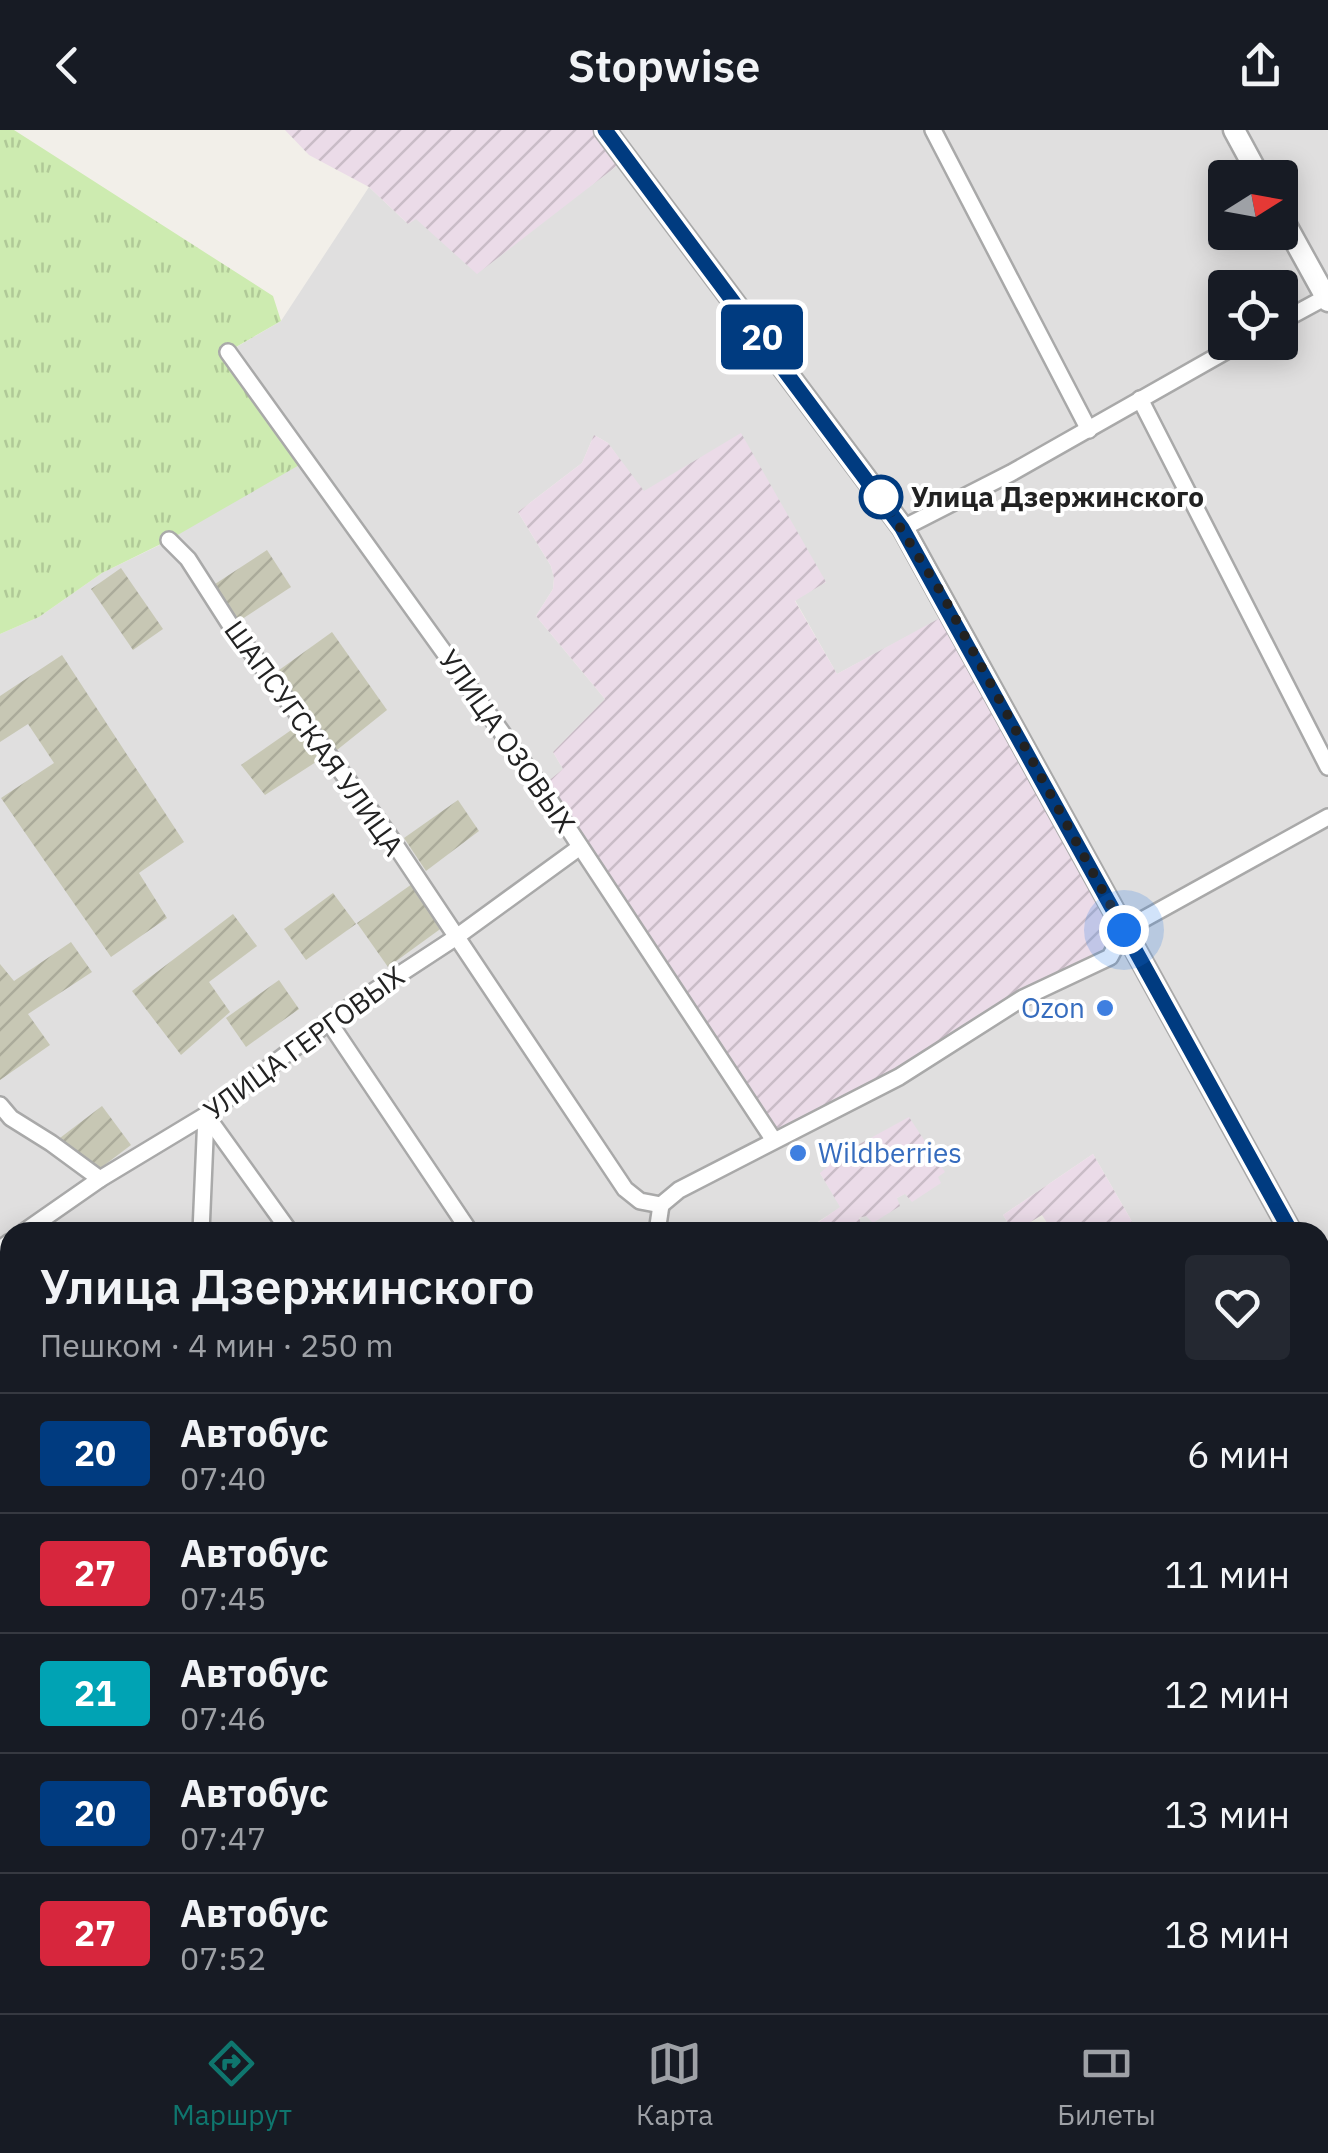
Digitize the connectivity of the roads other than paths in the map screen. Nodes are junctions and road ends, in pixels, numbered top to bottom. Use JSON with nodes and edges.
{"nodes":[{"id":1,"x":605,"y":130,"type":"edge"},
{"id":2,"x":933,"y":130,"type":"edge"},
{"id":3,"x":1234,"y":130,"type":"edge"},
{"id":4,"x":1250,"y":160,"type":"edge"},
{"id":5,"x":1298,"y":246,"type":"edge"},
{"id":6,"x":1327,"y":298,"type":"edge"},
{"id":7,"x":1298,"y":313,"type":"edge"},
{"id":8,"x":228,"y":352,"type":"dead end"},
{"id":9,"x":1210,"y":360,"type":"edge"},
{"id":10,"x":1140,"y":399,"type":"junction"},
{"id":11,"x":1089,"y":430,"type":"junction"},
{"id":12,"x":902,"y":528,"type":"junction"},
{"id":13,"x":170,"y":540,"type":"dead end"},
{"id":14,"x":1328,"y":767,"type":"edge"},
{"id":15,"x":1328,"y":817,"type":"edge"},
{"id":16,"x":580,"y":847,"type":"junction"},
{"id":17,"x":1124,"y":930,"type":"junction"},
{"id":18,"x":455,"y":938,"type":"junction"},
{"id":19,"x":328,"y":1022,"type":"junction"},
{"id":20,"x":0,"y":1104,"type":"edge"},
{"id":21,"x":206,"y":1115,"type":"junction"},
{"id":22,"x":773,"y":1140,"type":"junction"},
{"id":23,"x":100,"y":1180,"type":"junction"},
{"id":24,"x":661,"y":1206,"type":"junction"},
{"id":25,"x":39,"y":1222,"type":"edge"},
{"id":26,"x":201,"y":1222,"type":"edge"},
{"id":27,"x":283,"y":1222,"type":"edge"},
{"id":28,"x":463,"y":1222,"type":"edge"},
{"id":29,"x":659,"y":1222,"type":"edge"},
{"id":30,"x":1285,"y":1222,"type":"edge"}],
"edges":[{"from":1,"to":12,"type":"street"},
{"from":2,"to":11,"type":"street"},
{"from":3,"to":4,"type":"street"},
{"from":5,"to":6,"type":"street"},
{"from":6,"to":7,"type":"street"},
{"from":8,"to":16,"type":"street","name":"УЛИЦА ОЗОВЫХ"},
{"from":9,"to":10,"type":"street"},
{"from":10,"to":11,"type":"street"},
{"from":10,"to":14,"type":"street"},
{"from":11,"to":12,"type":"street"},
{"from":12,"to":17,"type":"street"},
{"from":13,"to":18,"type":"street","name":"ШАПСУГСКАЯ УЛИЦА"},
{"from":15,"to":17,"type":"street"},
{"from":16,"to":18,"type":"street","name":"УЛИЦА ГЕРГОВЫХ"},
{"from":16,"to":22,"type":"street","name":"УЛИЦА ОЗОВЫХ"},
{"from":17,"to":22,"type":"street"},
{"from":17,"to":30,"type":"street"},
{"from":18,"to":19,"type":"street","name":"УЛИЦА ГЕРГОВЫХ"},
{"from":18,"to":24,"type":"street","name":"ШАПСУГСКАЯ УЛИЦА"},
{"from":19,"to":21,"type":"street","name":"УЛИЦА ГЕРГОВЫХ"},
{"from":19,"to":28,"type":"street"},
{"from":20,"to":23,"type":"street"},
{"from":21,"to":23,"type":"street","name":"УЛИЦА ГЕРГОВЫХ"},
{"from":21,"to":26,"type":"street"},
{"from":21,"to":27,"type":"street"},
{"from":22,"to":24,"type":"street"},
{"from":23,"to":25,"type":"street","name":"УЛИЦА ГЕРГОВЫХ"},
{"from":24,"to":29,"type":"street"}]}
